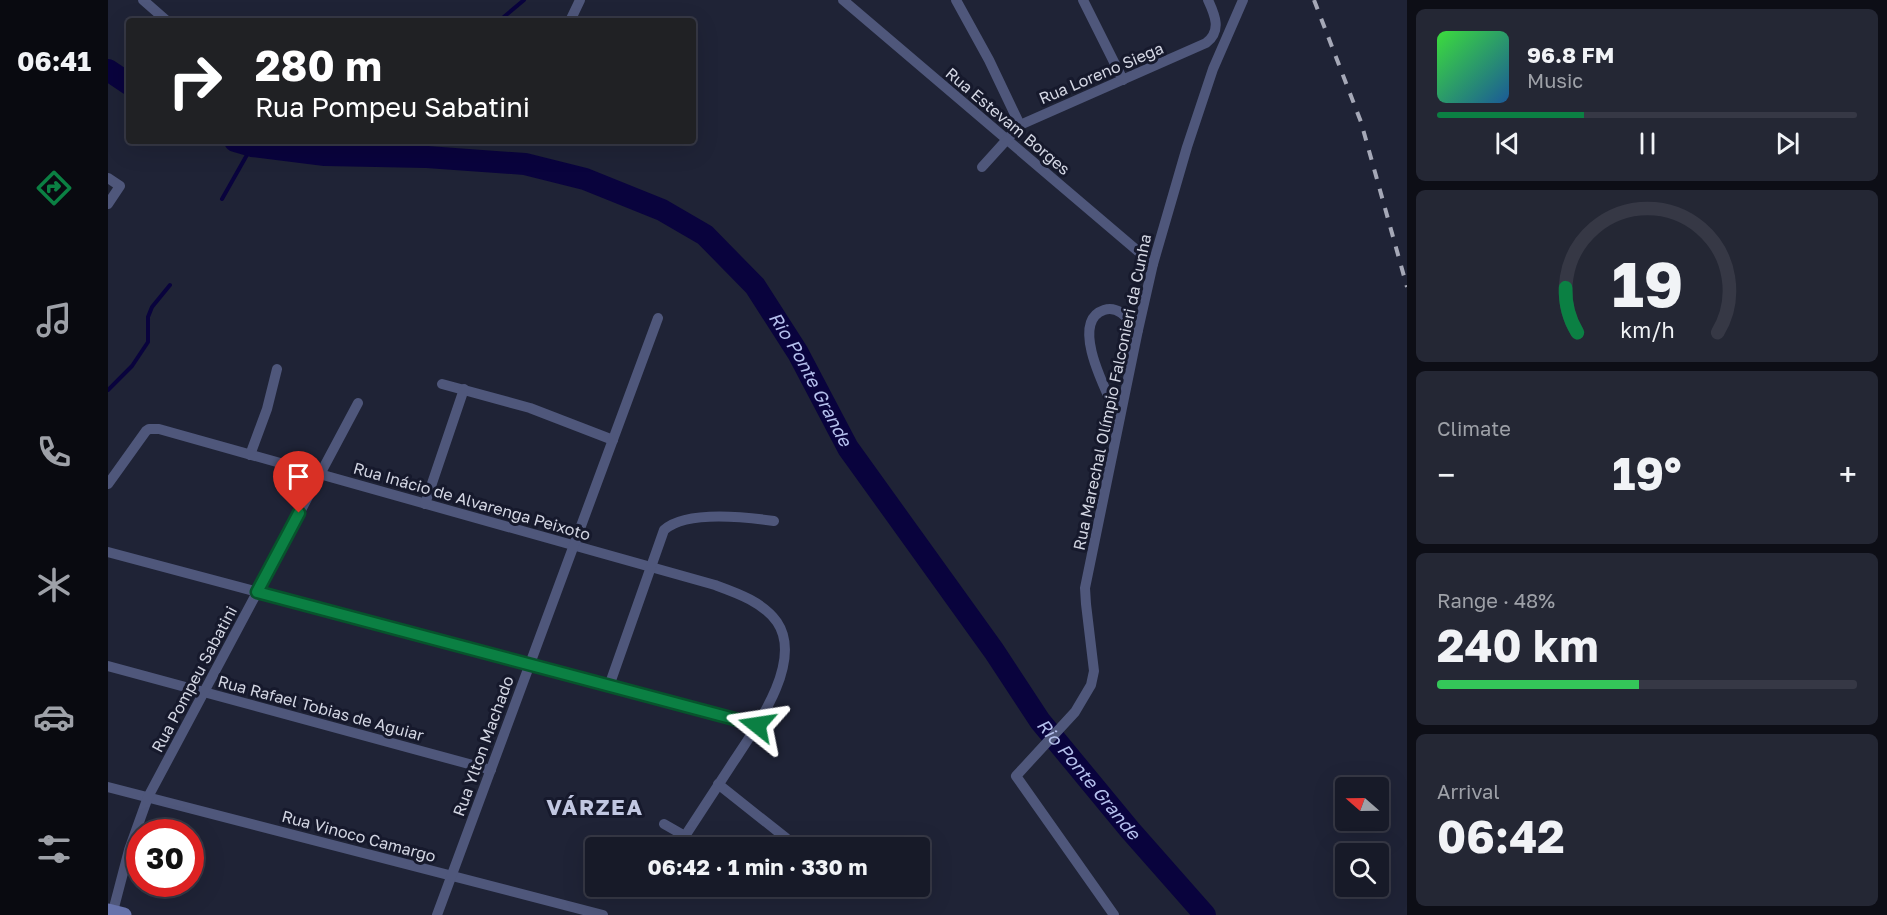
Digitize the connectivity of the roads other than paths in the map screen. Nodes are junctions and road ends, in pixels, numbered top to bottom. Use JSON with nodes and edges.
{"nodes":[{"id":1,"x":143,"y":0,"type":"edge"},
{"id":2,"x":580,"y":0,"type":"edge"},
{"id":3,"x":843,"y":0,"type":"edge"},
{"id":4,"x":956,"y":0,"type":"edge"},
{"id":5,"x":1083,"y":0,"type":"edge"},
{"id":6,"x":1208,"y":0,"type":"edge"},
{"id":7,"x":1243,"y":0,"type":"edge"},
{"id":8,"x":164,"y":18,"type":"edge"},
{"id":9,"x":571,"y":18,"type":"edge"},
{"id":10,"x":1123,"y":80,"type":"junction"},
{"id":11,"x":1020,"y":125,"type":"junction"},
{"id":12,"x":1007,"y":139,"type":"junction"},
{"id":13,"x":982,"y":167,"type":"dead end"},
{"id":14,"x":108,"y":178,"type":"edge"},
{"id":15,"x":108,"y":204,"type":"edge"},
{"id":16,"x":1153,"y":264,"type":"junction"},
{"id":17,"x":658,"y":318,"type":"dead end"},
{"id":18,"x":1138,"y":330,"type":"junction"},
{"id":19,"x":277,"y":369,"type":"dead end"},
{"id":20,"x":442,"y":384,"type":"dead end"},
{"id":21,"x":464,"y":389,"type":"junction"},
{"id":22,"x":358,"y":403,"type":"dead end"},
{"id":23,"x":1119,"y":419,"type":"junction"},
{"id":24,"x":613,"y":440,"type":"junction"},
{"id":25,"x":250,"y":454,"type":"junction"},
{"id":26,"x":320,"y":474,"type":"junction"},
{"id":27,"x":108,"y":484,"type":"edge"},
{"id":28,"x":425,"y":504,"type":"junction"},
{"id":29,"x":774,"y":521,"type":"dead end"},
{"id":30,"x":574,"y":546,"type":"junction"},
{"id":31,"x":108,"y":552,"type":"edge"},
{"id":32,"x":650,"y":567,"type":"junction"},
{"id":33,"x":257,"y":592,"type":"junction"},
{"id":34,"x":530,"y":664,"type":"junction"},
{"id":35,"x":108,"y":666,"type":"edge"},
{"id":36,"x":609,"y":686,"type":"junction"},
{"id":37,"x":203,"y":692,"type":"junction"},
{"id":38,"x":757,"y":725,"type":"junction"},
{"id":39,"x":490,"y":770,"type":"junction"},
{"id":40,"x":718,"y":784,"type":"junction"},
{"id":41,"x":108,"y":786,"type":"edge"},
{"id":42,"x":148,"y":797,"type":"junction"},
{"id":43,"x":664,"y":824,"type":"dead end"},
{"id":44,"x":785,"y":837,"type":"edge"},
{"id":45,"x":451,"y":876,"type":"junction"},
{"id":46,"x":114,"y":913,"type":"edge"},
{"id":47,"x":1111,"y":914,"type":"edge"},
{"id":48,"x":437,"y":915,"type":"edge"},
{"id":49,"x":603,"y":915,"type":"edge"}],
"edges":[{"from":1,"to":8,"type":"street"},
{"from":2,"to":9,"type":"street"},
{"from":3,"to":12,"type":"street","name":"Rua Estevam Borges"},
{"from":4,"to":11,"type":"street"},
{"from":5,"to":10,"type":"street"},
{"from":6,"to":10,"type":"street","name":"Rua Loreno Siega"},
{"from":7,"to":16,"type":"street","name":"Rua Marechal Olímpio Falconieri da Cunha"},
{"from":10,"to":11,"type":"street","name":"Rua Loreno Siega"},
{"from":11,"to":12,"type":"street","name":"Rua Loreno Siega"},
{"from":12,"to":13,"type":"street","name":"Rua Loreno Siega"},
{"from":12,"to":16,"type":"street","name":"Rua Estevam Borges"},
{"from":14,"to":15,"type":"street"},
{"from":16,"to":18,"type":"street","name":"Rua Marechal Olímpio Falconieri da Cunha"},
{"from":17,"to":24,"type":"street","name":"Rua Ylton Machado"},
{"from":18,"to":23,"type":"street","name":"Rua Marechal Olímpio Falconieri da Cunha"},
{"from":18,"to":23,"type":"street"},
{"from":19,"to":25,"type":"street"},
{"from":20,"to":21,"type":"street"},
{"from":21,"to":24,"type":"street"},
{"from":21,"to":28,"type":"street"},
{"from":22,"to":26,"type":"street","name":"Rua Pompeu Sabatini"},
{"from":23,"to":47,"type":"street","name":"Rua Marechal Olímpio Falconieri da Cunha"},
{"from":24,"to":30,"type":"street","name":"Rua Ylton Machado"},
{"from":25,"to":26,"type":"street","name":"Rua Inácio de Alvarenga Peixoto"},
{"from":25,"to":27,"type":"street","name":"Rua Inácio de Alvarenga Peixoto"},
{"from":26,"to":28,"type":"street","name":"Rua Inácio de Alvarenga Peixoto"},
{"from":26,"to":33,"type":"street","name":"Rua Pompeu Sabatini"},
{"from":28,"to":30,"type":"street","name":"Rua Inácio de Alvarenga Peixoto"},
{"from":29,"to":32,"type":"street"},
{"from":30,"to":32,"type":"street","name":"Rua Inácio de Alvarenga Peixoto"},
{"from":30,"to":34,"type":"street","name":"Rua Ylton Machado"},
{"from":31,"to":33,"type":"street"},
{"from":32,"to":36,"type":"street"},
{"from":32,"to":38,"type":"street","name":"Rua Inácio de Alvarenga Peixoto"},
{"from":33,"to":34,"type":"street"},
{"from":33,"to":37,"type":"street","name":"Rua Pompeu Sabatini"},
{"from":34,"to":36,"type":"street"},
{"from":34,"to":39,"type":"street","name":"Rua Ylton Machado"},
{"from":35,"to":37,"type":"street","name":"Rua Rafael Tobias de Aguiar"},
{"from":36,"to":38,"type":"street"},
{"from":37,"to":39,"type":"street","name":"Rua Rafael Tobias de Aguiar"},
{"from":37,"to":42,"type":"street","name":"Rua Pompeu Sabatini"},
{"from":38,"to":40,"type":"street"},
{"from":39,"to":45,"type":"street","name":"Rua Ylton Machado"},
{"from":40,"to":43,"type":"street"},
{"from":40,"to":44,"type":"street"},
{"from":41,"to":42,"type":"street","name":"Rua Vinoco Camargo"},
{"from":42,"to":45,"type":"street","name":"Rua Vinoco Camargo"},
{"from":42,"to":46,"type":"street","name":"Rua Pompeu Sabatini"},
{"from":45,"to":48,"type":"street","name":"Rua Ylton Machado"},
{"from":45,"to":49,"type":"street","name":"Rua Vinoco Camargo"}]}
